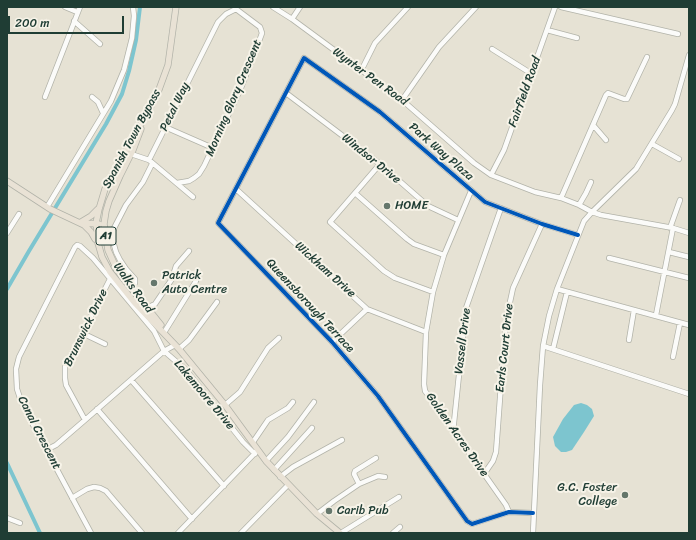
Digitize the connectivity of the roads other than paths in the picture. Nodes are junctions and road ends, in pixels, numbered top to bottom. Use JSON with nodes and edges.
{"nodes":[{"id":1,"x":65,"y":7,"type":"edge"},
{"id":2,"x":80,"y":7,"type":"edge"},
{"id":3,"x":133,"y":7,"type":"edge"},
{"id":4,"x":176,"y":7,"type":"edge"},
{"id":5,"x":273,"y":7,"type":"edge"},
{"id":6,"x":300,"y":7,"type":"edge"},
{"id":7,"x":408,"y":7,"type":"edge"},
{"id":8,"x":476,"y":7,"type":"edge"},
{"id":9,"x":555,"y":7,"type":"edge"},
{"id":10,"x":561,"y":7,"type":"edge"},
{"id":11,"x":236,"y":8,"type":"edge"},
{"id":12,"x":77,"y":12,"type":"junction"},
{"id":13,"x":292,"y":20,"type":"junction"},
{"id":14,"x":74,"y":21,"type":"junction"},
{"id":15,"x":547,"y":30,"type":"junction"},
{"id":16,"x":678,"y":34,"type":"dead end"},
{"id":17,"x":577,"y":38,"type":"dead end"},
{"id":18,"x":100,"y":44,"type":"dead end"},
{"id":19,"x":492,"y":48,"type":"dead end"},
{"id":20,"x":689,"y":55,"type":"edge"},
{"id":21,"x":647,"y":57,"type":"dead end"},
{"id":22,"x":304,"y":58,"type":"joint"},
{"id":23,"x":688,"y":64,"type":"edge"},
{"id":24,"x":361,"y":71,"type":"junction"},
{"id":25,"x":532,"y":74,"type":"junction"},
{"id":26,"x":286,"y":93,"type":"junction"},
{"id":27,"x":45,"y":97,"type":"dead end"},
{"id":28,"x":92,"y":97,"type":"dead end"},
{"id":29,"x":402,"y":100,"type":"junction"},
{"id":30,"x":103,"y":113,"type":"junction"},
{"id":31,"x":147,"y":114,"type":"junction"},
{"id":32,"x":594,"y":125,"type":"junction"},
{"id":33,"x":165,"y":127,"type":"junction"},
{"id":34,"x":606,"y":140,"type":"dead end"},
{"id":35,"x":652,"y":144,"type":"junction"},
{"id":36,"x":213,"y":148,"type":"junction"},
{"id":37,"x":131,"y":154,"type":"junction"},
{"id":38,"x":679,"y":159,"type":"dead end"},
{"id":39,"x":151,"y":162,"type":"junction"},
{"id":40,"x":380,"y":164,"type":"junction"},
{"id":41,"x":491,"y":175,"type":"junction"},
{"id":42,"x":7,"y":181,"type":"edge"},
{"id":43,"x":591,"y":182,"type":"dead end"},
{"id":44,"x":177,"y":184,"type":"junction"},
{"id":45,"x":236,"y":190,"type":"junction"},
{"id":46,"x":471,"y":191,"type":"junction"},
{"id":47,"x":355,"y":193,"type":"junction"},
{"id":48,"x":193,"y":197,"type":"dead end"},
{"id":49,"x":561,"y":198,"type":"junction"},
{"id":50,"x":680,"y":200,"type":"dead end"},
{"id":51,"x":579,"y":205,"type":"junction"},
{"id":52,"x":48,"y":208,"type":"junction"},
{"id":53,"x":501,"y":208,"type":"junction"},
{"id":54,"x":99,"y":209,"type":"junction"},
{"id":55,"x":592,"y":212,"type":"junction"},
{"id":56,"x":19,"y":214,"type":"dead end"},
{"id":57,"x":458,"y":220,"type":"junction"},
{"id":58,"x":80,"y":222,"type":"junction"},
{"id":59,"x":96,"y":223,"type":"junction"},
{"id":60,"x":104,"y":224,"type":"junction"},
{"id":61,"x":542,"y":224,"type":"junction"},
{"id":62,"x":671,"y":228,"type":"junction"},
{"id":63,"x":7,"y":233,"type":"edge"},
{"id":64,"x":689,"y":233,"type":"edge"},
{"id":65,"x":112,"y":234,"type":"junction"},
{"id":66,"x":578,"y":235,"type":"junction"},
{"id":67,"x":106,"y":238,"type":"junction"},
{"id":68,"x":98,"y":243,"type":"junction"},
{"id":69,"x":77,"y":245,"type":"joint"},
{"id":70,"x":189,"y":251,"type":"dead end"},
{"id":71,"x":669,"y":252,"type":"junction"},
{"id":72,"x":444,"y":255,"type":"junction"},
{"id":73,"x":689,"y":257,"type":"edge"},
{"id":74,"x":609,"y":258,"type":"dead end"},
{"id":75,"x":664,"y":272,"type":"junction"},
{"id":76,"x":689,"y":278,"type":"edge"},
{"id":77,"x":110,"y":279,"type":"junction"},
{"id":78,"x":196,"y":281,"type":"dead end"},
{"id":79,"x":132,"y":289,"type":"junction"},
{"id":80,"x":557,"y":289,"type":"junction"},
{"id":81,"x":433,"y":292,"type":"junction"},
{"id":82,"x":567,"y":292,"type":"junction"},
{"id":83,"x":217,"y":302,"type":"dead end"},
{"id":84,"x":148,"y":308,"type":"junction"},
{"id":85,"x":367,"y":308,"type":"junction"},
{"id":86,"x":634,"y":310,"type":"junction"},
{"id":87,"x":656,"y":315,"type":"junction"},
{"id":88,"x":680,"y":323,"type":"junction"},
{"id":89,"x":689,"y":325,"type":"edge"},
{"id":90,"x":165,"y":331,"type":"junction"},
{"id":91,"x":426,"y":332,"type":"junction"},
{"id":92,"x":82,"y":333,"type":"junction"},
{"id":93,"x":279,"y":338,"type":"dead end"},
{"id":94,"x":629,"y":340,"type":"dead end"},
{"id":95,"x":332,"y":342,"type":"junction"},
{"id":96,"x":105,"y":344,"type":"dead end"},
{"id":97,"x":543,"y":346,"type":"junction"},
{"id":98,"x":177,"y":347,"type":"junction"},
{"id":99,"x":553,"y":349,"type":"junction"},
{"id":100,"x":164,"y":351,"type":"junction"},
{"id":101,"x":673,"y":357,"type":"dead end"},
{"id":102,"x":131,"y":380,"type":"junction"},
{"id":103,"x":689,"y":394,"type":"edge"},
{"id":104,"x":293,"y":402,"type":"dead end"},
{"id":105,"x":314,"y":402,"type":"dead end"},
{"id":106,"x":225,"y":405,"type":"junction"},
{"id":107,"x":97,"y":409,"type":"junction"},
{"id":108,"x":85,"y":420,"type":"junction"},
{"id":109,"x":312,"y":428,"type":"dead end"},
{"id":110,"x":453,"y":432,"type":"junction"},
{"id":111,"x":342,"y":440,"type":"dead end"},
{"id":112,"x":253,"y":442,"type":"junction"},
{"id":113,"x":46,"y":450,"type":"junction"},
{"id":114,"x":257,"y":452,"type":"junction"},
{"id":115,"x":376,"y":458,"type":"dead end"},
{"id":116,"x":266,"y":461,"type":"junction"},
{"id":117,"x":274,"y":470,"type":"junction"},
{"id":118,"x":484,"y":474,"type":"junction"},
{"id":119,"x":280,"y":477,"type":"junction"},
{"id":120,"x":385,"y":477,"type":"dead end"},
{"id":121,"x":359,"y":484,"type":"junction"},
{"id":122,"x":288,"y":485,"type":"junction"},
{"id":123,"x":224,"y":486,"type":"junction"},
{"id":124,"x":399,"y":497,"type":"dead end"},
{"id":125,"x":72,"y":498,"type":"junction"},
{"id":126,"x":509,"y":512,"type":"junction"},
{"id":127,"x":533,"y":513,"type":"junction"},
{"id":128,"x":318,"y":514,"type":"junction"},
{"id":129,"x":7,"y":518,"type":"edge"},
{"id":130,"x":192,"y":519,"type":"junction"},
{"id":131,"x":20,"y":523,"type":"dead end"},
{"id":132,"x":400,"y":527,"type":"dead end"},
{"id":133,"x":91,"y":533,"type":"edge"},
{"id":134,"x":142,"y":533,"type":"edge"},
{"id":135,"x":178,"y":533,"type":"edge"},
{"id":136,"x":241,"y":533,"type":"edge"},
{"id":137,"x":340,"y":533,"type":"edge"},
{"id":138,"x":393,"y":533,"type":"edge"},
{"id":139,"x":533,"y":533,"type":"edge"}],
"edges":[{"from":1,"to":12,"type":"street"},
{"from":2,"to":12,"type":"street"},
{"from":3,"to":30,"type":"street"},
{"from":4,"to":31,"type":"main road","name":"Spanish Town Bypass","number":"A1"},
{"from":5,"to":13,"type":"street","name":"Wynter Pen Road"},
{"from":6,"to":13,"type":"street"},
{"from":7,"to":24,"type":"street"},
{"from":8,"to":29,"type":"street"},
{"from":9,"to":15,"type":"street","name":"Fairfield Road"},
{"from":10,"to":16,"type":"street"},
{"from":11,"to":33,"type":"street","name":"Petal Way"},
{"from":11,"to":36,"type":"street","name":"Morning Glory Crescent"},
{"from":12,"to":14,"type":"street"},
{"from":13,"to":24,"type":"street","name":"Wynter Pen Road"},
{"from":14,"to":18,"type":"street"},
{"from":14,"to":27,"type":"street"},
{"from":15,"to":17,"type":"street"},
{"from":15,"to":25,"type":"street","name":"Fairfield Road"},
{"from":19,"to":25,"type":"street"},
{"from":20,"to":23,"type":"street"},
{"from":21,"to":32,"type":"street"},
{"from":22,"to":26,"type":"street","name":"Queensborough Terrace"},
{"from":22,"to":46,"type":"street","name":"Park Way Plaza"},
{"from":23,"to":35,"type":"street"},
{"from":24,"to":29,"type":"street","name":"Wynter Pen Road"},
{"from":25,"to":41,"type":"street","name":"Fairfield Road"},
{"from":26,"to":40,"type":"street","name":"Windsor Drive"},
{"from":26,"to":45,"type":"street","name":"Queensborough Terrace"},
{"from":28,"to":30,"type":"street"},
{"from":29,"to":41,"type":"street","name":"Wynter Pen Road"},
{"from":30,"to":52,"type":"street"},
{"from":31,"to":37,"type":"main road","name":"Walks Road","number":"A1"},
{"from":31,"to":54,"type":"main road","name":"Spanish Town Bypass","number":"A1"},
{"from":32,"to":34,"type":"street"},
{"from":32,"to":49,"type":"street"},
{"from":33,"to":36,"type":"street"},
{"from":33,"to":39,"type":"street","name":"Petal Way"},
{"from":35,"to":38,"type":"street"},
{"from":35,"to":55,"type":"street"},
{"from":36,"to":44,"type":"street","name":"Morning Glory Crescent"},
{"from":37,"to":39,"type":"street"},
{"from":37,"to":60,"type":"main road","name":"Walks Road","number":"A1"},
{"from":39,"to":44,"type":"street"},
{"from":39,"to":65,"type":"street","name":"Petal Way"},
{"from":40,"to":47,"type":"street"},
{"from":40,"to":57,"type":"street","name":"Windsor Drive"},
{"from":41,"to":49,"type":"street","name":"Wynter Pen Road"},
{"from":42,"to":52,"type":"main road"},
{"from":43,"to":51,"type":"street"},
{"from":44,"to":48,"type":"street"},
{"from":45,"to":85,"type":"street","name":"Wickham Drive"},
{"from":45,"to":95,"type":"street","name":"Queensborough Terrace"},
{"from":46,"to":53,"type":"street","name":"Park Way Plaza"},
{"from":46,"to":57,"type":"street","name":"Golden Acres Drive"},
{"from":47,"to":72,"type":"street"},
{"from":47,"to":81,"type":"street"},
{"from":49,"to":51,"type":"street","name":"Wynter Pen Road"},
{"from":50,"to":62,"type":"street"},
{"from":51,"to":55,"type":"street","name":"Wynter Pen Road"},
{"from":52,"to":58,"type":"main road"},
{"from":53,"to":61,"type":"street","name":"Park Way Plaza"},
{"from":53,"to":110,"type":"street","name":"Vassell Drive"},
{"from":54,"to":58,"type":"main road"},
{"from":54,"to":59,"type":"main road","name":"Spanish Town Bypass","number":"A1"},
{"from":55,"to":62,"type":"street","name":"Wynter Pen Road"},
{"from":55,"to":66,"type":"street"},
{"from":56,"to":63,"type":"street"},
{"from":57,"to":72,"type":"street","name":"Golden Acres Drive"},
{"from":58,"to":59,"type":"main road"},
{"from":58,"to":68,"type":"main road"},
{"from":59,"to":60,"type":"main road"},
{"from":59,"to":68,"type":"main road","name":"Walks Road","number":"A1"},
{"from":60,"to":67,"type":"main road","name":"Walks Road","number":"A1"},
{"from":61,"to":66,"type":"street","name":"Park Way Plaza"},
{"from":61,"to":118,"type":"street","name":"Earls Court Drive"},
{"from":62,"to":64,"type":"street","name":"Wynter Pen Road"},
{"from":62,"to":71,"type":"street"},
{"from":65,"to":67,"type":"street"},
{"from":65,"to":79,"type":"street"},
{"from":66,"to":80,"type":"street"},
{"from":67,"to":79,"type":"main road","name":"Walks Road","number":"A1"},
{"from":68,"to":98,"type":"main road","name":"Walks Road","number":"A1"},
{"from":69,"to":77,"type":"street","name":"Lakemoore Drive"},
{"from":69,"to":113,"type":"street","name":"Canal Crescent"},
{"from":70,"to":84,"type":"street"},
{"from":71,"to":73,"type":"street"},
{"from":71,"to":75,"type":"street"},
{"from":72,"to":81,"type":"street","name":"Golden Acres Drive"},
{"from":74,"to":75,"type":"street"},
{"from":75,"to":76,"type":"street"},
{"from":75,"to":87,"type":"street"},
{"from":77,"to":92,"type":"street","name":"Brunswick Drive"},
{"from":77,"to":100,"type":"street","name":"Lakemoore Drive"},
{"from":78,"to":90,"type":"street"},
{"from":79,"to":84,"type":"main road","name":"Walks Road","number":"A1"},
{"from":80,"to":82,"type":"street"},
{"from":80,"to":97,"type":"street"},
{"from":81,"to":91,"type":"street","name":"Golden Acres Drive"},
{"from":82,"to":86,"type":"street"},
{"from":82,"to":99,"type":"street"},
{"from":83,"to":98,"type":"street"},
{"from":84,"to":90,"type":"main road","name":"Walks Road","number":"A1"},
{"from":85,"to":91,"type":"street","name":"Wickham Drive"},
{"from":85,"to":95,"type":"street"},
{"from":86,"to":87,"type":"street"},
{"from":86,"to":94,"type":"street"},
{"from":87,"to":88,"type":"street"},
{"from":88,"to":89,"type":"street"},
{"from":88,"to":101,"type":"street"},
{"from":90,"to":98,"type":"main road","name":"Walks Road","number":"A1"},
{"from":91,"to":110,"type":"street","name":"Golden Acres Drive"},
{"from":92,"to":96,"type":"street"},
{"from":92,"to":108,"type":"street","name":"Brunswick Drive"},
{"from":93,"to":106,"type":"street"},
{"from":95,"to":126,"type":"street","name":"Queensborough Terrace"},
{"from":97,"to":99,"type":"street"},
{"from":97,"to":127,"type":"street"},
{"from":98,"to":100,"type":"street"},
{"from":98,"to":106,"type":"main road","name":"Walks Road","number":"A1"},
{"from":99,"to":103,"type":"street"},
{"from":100,"to":102,"type":"street"},
{"from":100,"to":114,"type":"street","name":"Lakemoore Drive"},
{"from":102,"to":107,"type":"street"},
{"from":102,"to":123,"type":"street"},
{"from":104,"to":112,"type":"street"},
{"from":105,"to":116,"type":"street"},
{"from":106,"to":112,"type":"main road","name":"Walks Road","number":"A1"},
{"from":107,"to":108,"type":"street"},
{"from":107,"to":130,"type":"street"},
{"from":108,"to":113,"type":"street"},
{"from":109,"to":117,"type":"street"},
{"from":110,"to":118,"type":"street","name":"Golden Acres Drive"},
{"from":111,"to":119,"type":"street"},
{"from":112,"to":114,"type":"main road","name":"Walks Road","number":"A1"},
{"from":113,"to":125,"type":"street","name":"Canal Crescent"},
{"from":114,"to":116,"type":"main road","name":"Walks Road","number":"A1"},
{"from":114,"to":123,"type":"street"},
{"from":115,"to":121,"type":"street"},
{"from":116,"to":117,"type":"main road","name":"Walks Road","number":"A1"},
{"from":117,"to":119,"type":"main road","name":"Walks Road","number":"A1"},
{"from":118,"to":126,"type":"street","name":"Golden Acres Drive"},
{"from":119,"to":122,"type":"main road","name":"Walks Road","number":"A1"},
{"from":120,"to":121,"type":"street"},
{"from":121,"to":128,"type":"street"},
{"from":122,"to":128,"type":"main road","name":"Walks Road","number":"A1"},
{"from":122,"to":136,"type":"street"},
{"from":123,"to":130,"type":"street"},
{"from":124,"to":137,"type":"street"},
{"from":125,"to":133,"type":"street","name":"Canal Crescent"},
{"from":125,"to":134,"type":"street"},
{"from":126,"to":127,"type":"street","name":"Queensborough Terrace"},
{"from":127,"to":139,"type":"street"},
{"from":128,"to":137,"type":"main road","name":"Walks Road","number":"A1"},
{"from":129,"to":131,"type":"street"},
{"from":130,"to":135,"type":"street"},
{"from":132,"to":138,"type":"street"}]}
